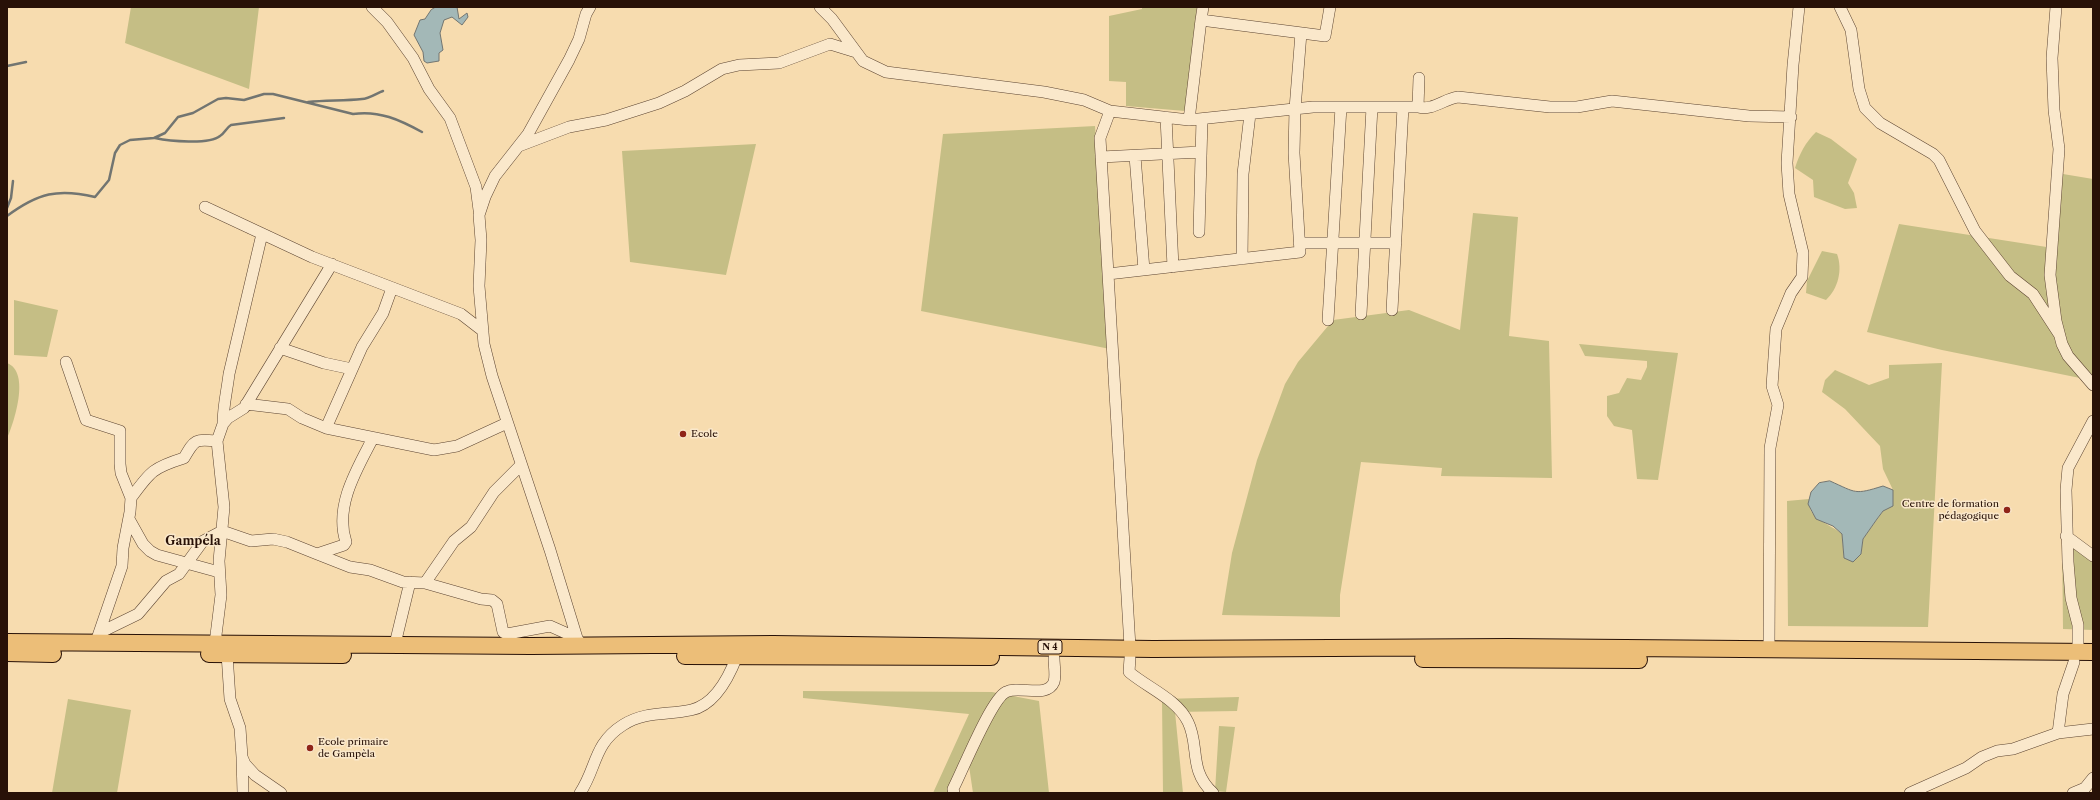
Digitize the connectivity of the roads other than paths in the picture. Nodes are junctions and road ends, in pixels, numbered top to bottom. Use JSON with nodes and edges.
{"nodes":[{"id":1,"x":372,"y":7,"type":"edge"},
{"id":2,"x":590,"y":7,"type":"edge"},
{"id":3,"x":820,"y":7,"type":"edge"},
{"id":4,"x":1203,"y":7,"type":"edge"},
{"id":5,"x":1330,"y":7,"type":"edge"},
{"id":6,"x":1799,"y":7,"type":"edge"},
{"id":7,"x":1840,"y":7,"type":"edge"},
{"id":8,"x":2056,"y":7,"type":"edge"},
{"id":9,"x":1201,"y":20,"type":"junction"},
{"id":10,"x":1300,"y":33,"type":"junction"},
{"id":11,"x":856,"y":52,"type":"junction"},
{"id":12,"x":1419,"y":78,"type":"dead end"},
{"id":13,"x":1341,"y":107,"type":"junction"},
{"id":14,"x":1372,"y":107,"type":"junction"},
{"id":15,"x":1403,"y":107,"type":"junction"},
{"id":16,"x":1418,"y":107,"type":"junction"},
{"id":17,"x":1295,"y":109,"type":"junction"},
{"id":18,"x":1110,"y":111,"type":"junction"},
{"id":19,"x":1250,"y":114,"type":"junction"},
{"id":20,"x":1166,"y":117,"type":"junction"},
{"id":21,"x":1791,"y":117,"type":"junction"},
{"id":22,"x":1202,"y":119,"type":"junction"},
{"id":23,"x":1189,"y":120,"type":"junction"},
{"id":24,"x":518,"y":146,"type":"junction"},
{"id":25,"x":1201,"y":152,"type":"junction"},
{"id":26,"x":1167,"y":154,"type":"junction"},
{"id":27,"x":1135,"y":156,"type":"junction"},
{"id":28,"x":1101,"y":157,"type":"junction"},
{"id":29,"x":205,"y":207,"type":"dead end"},
{"id":30,"x":479,"y":215,"type":"junction"},
{"id":31,"x":1199,"y":232,"type":"dead end"},
{"id":32,"x":262,"y":234,"type":"junction"},
{"id":33,"x":1299,"y":243,"type":"junction"},
{"id":34,"x":1333,"y":243,"type":"junction"},
{"id":35,"x":1365,"y":243,"type":"junction"},
{"id":36,"x":1396,"y":243,"type":"junction"},
{"id":37,"x":1242,"y":259,"type":"junction"},
{"id":38,"x":332,"y":264,"type":"junction"},
{"id":39,"x":1173,"y":267,"type":"junction"},
{"id":40,"x":1144,"y":270,"type":"junction"},
{"id":41,"x":1108,"y":274,"type":"junction"},
{"id":42,"x":392,"y":288,"type":"junction"},
{"id":43,"x":1392,"y":310,"type":"dead end"},
{"id":44,"x":1361,"y":314,"type":"dead end"},
{"id":45,"x":1328,"y":320,"type":"dead end"},
{"id":46,"x":483,"y":331,"type":"junction"},
{"id":47,"x":2059,"y":334,"type":"junction"},
{"id":48,"x":280,"y":348,"type":"junction"},
{"id":49,"x":66,"y":362,"type":"dead end"},
{"id":50,"x":352,"y":369,"type":"junction"},
{"id":51,"x":2093,"y":385,"type":"edge"},
{"id":52,"x":246,"y":404,"type":"junction"},
{"id":53,"x":2093,"y":421,"type":"edge"},
{"id":54,"x":507,"y":423,"type":"junction"},
{"id":55,"x":224,"y":424,"type":"junction"},
{"id":56,"x":326,"y":428,"type":"junction"},
{"id":57,"x":373,"y":438,"type":"junction"},
{"id":58,"x":217,"y":441,"type":"junction"},
{"id":59,"x":521,"y":465,"type":"junction"},
{"id":60,"x":131,"y":498,"type":"junction"},
{"id":61,"x":129,"y":519,"type":"junction"},
{"id":62,"x":222,"y":531,"type":"junction"},
{"id":63,"x":2066,"y":536,"type":"junction"},
{"id":64,"x":317,"y":554,"type":"junction"},
{"id":65,"x":2093,"y":556,"type":"edge"},
{"id":66,"x":188,"y":563,"type":"junction"},
{"id":67,"x":219,"y":572,"type":"junction"},
{"id":68,"x":410,"y":582,"type":"junction"},
{"id":69,"x":425,"y":583,"type":"junction"},
{"id":70,"x":98,"y":638,"type":"junction"},
{"id":71,"x":7,"y":642,"type":"edge"},
{"id":72,"x":579,"y":642,"type":"junction"},
{"id":73,"x":215,"y":643,"type":"junction"},
{"id":74,"x":395,"y":644,"type":"junction"},
{"id":75,"x":1769,"y":650,"type":"junction"},
{"id":76,"x":1130,"y":653,"type":"junction"},
{"id":77,"x":7,"y":654,"type":"edge"},
{"id":78,"x":227,"y":654,"type":"junction"},
{"id":79,"x":2082,"y":655,"type":"edge"},
{"id":80,"x":737,"y":656,"type":"junction"},
{"id":81,"x":1054,"y":658,"type":"junction"},
{"id":82,"x":2093,"y":662,"type":"edge"},
{"id":83,"x":2093,"y":729,"type":"edge"},
{"id":84,"x":2058,"y":733,"type":"junction"},
{"id":85,"x":242,"y":757,"type":"junction"},
{"id":86,"x":2093,"y":778,"type":"edge"},
{"id":87,"x":243,"y":793,"type":"edge"},
{"id":88,"x":281,"y":793,"type":"edge"},
{"id":89,"x":580,"y":793,"type":"edge"},
{"id":90,"x":954,"y":793,"type":"edge"},
{"id":91,"x":1213,"y":793,"type":"edge"},
{"id":92,"x":1910,"y":793,"type":"edge"},
{"id":93,"x":2073,"y":793,"type":"edge"}],
"edges":[{"from":1,"to":30,"type":"street"},
{"from":2,"to":24,"type":"street"},
{"from":3,"to":11,"type":"street"},
{"from":4,"to":9,"type":"street"},
{"from":5,"to":10,"type":"street"},
{"from":6,"to":21,"type":"street"},
{"from":7,"to":47,"type":"street"},
{"from":8,"to":47,"type":"street"},
{"from":9,"to":10,"type":"street"},
{"from":9,"to":23,"type":"street"},
{"from":10,"to":17,"type":"street"},
{"from":11,"to":18,"type":"street"},
{"from":11,"to":24,"type":"street"},
{"from":12,"to":16,"type":"street"},
{"from":13,"to":14,"type":"street"},
{"from":13,"to":17,"type":"street"},
{"from":13,"to":34,"type":"street"},
{"from":14,"to":15,"type":"street"},
{"from":14,"to":35,"type":"street"},
{"from":15,"to":16,"type":"street"},
{"from":15,"to":36,"type":"street"},
{"from":16,"to":21,"type":"street"},
{"from":17,"to":19,"type":"street"},
{"from":17,"to":33,"type":"street"},
{"from":18,"to":20,"type":"street"},
{"from":18,"to":28,"type":"street"},
{"from":19,"to":22,"type":"street"},
{"from":19,"to":37,"type":"street"},
{"from":20,"to":23,"type":"street"},
{"from":20,"to":26,"type":"street"},
{"from":21,"to":75,"type":"street"},
{"from":22,"to":23,"type":"street"},
{"from":22,"to":25,"type":"street"},
{"from":24,"to":30,"type":"street"},
{"from":25,"to":26,"type":"street"},
{"from":25,"to":31,"type":"street"},
{"from":26,"to":27,"type":"street"},
{"from":26,"to":39,"type":"street"},
{"from":27,"to":28,"type":"street"},
{"from":27,"to":40,"type":"street"},
{"from":28,"to":41,"type":"street"},
{"from":29,"to":32,"type":"street"},
{"from":30,"to":46,"type":"street"},
{"from":32,"to":38,"type":"street"},
{"from":32,"to":55,"type":"street"},
{"from":33,"to":34,"type":"street"},
{"from":33,"to":37,"type":"street"},
{"from":34,"to":35,"type":"street"},
{"from":34,"to":45,"type":"street"},
{"from":35,"to":36,"type":"street"},
{"from":35,"to":44,"type":"street"},
{"from":36,"to":43,"type":"street"},
{"from":37,"to":39,"type":"street"},
{"from":38,"to":42,"type":"street"},
{"from":38,"to":48,"type":"street"},
{"from":39,"to":40,"type":"street"},
{"from":40,"to":41,"type":"street"},
{"from":41,"to":76,"type":"street"},
{"from":42,"to":46,"type":"street"},
{"from":42,"to":50,"type":"street"},
{"from":46,"to":54,"type":"street"},
{"from":47,"to":51,"type":"street"},
{"from":48,"to":50,"type":"street"},
{"from":48,"to":52,"type":"street"},
{"from":49,"to":60,"type":"street"},
{"from":50,"to":56,"type":"street"},
{"from":52,"to":55,"type":"street"},
{"from":52,"to":56,"type":"street"},
{"from":53,"to":63,"type":"street"},
{"from":54,"to":57,"type":"street"},
{"from":54,"to":59,"type":"street"},
{"from":55,"to":58,"type":"street"},
{"from":56,"to":57,"type":"street"},
{"from":57,"to":64,"type":"street"},
{"from":58,"to":60,"type":"street"},
{"from":58,"to":62,"type":"street"},
{"from":59,"to":69,"type":"street"},
{"from":59,"to":72,"type":"street"},
{"from":60,"to":61,"type":"street"},
{"from":61,"to":66,"type":"street"},
{"from":61,"to":70,"type":"street"},
{"from":62,"to":64,"type":"street"},
{"from":62,"to":66,"type":"street"},
{"from":62,"to":67,"type":"street"},
{"from":63,"to":65,"type":"street"},
{"from":63,"to":79,"type":"street"},
{"from":64,"to":68,"type":"street"},
{"from":66,"to":67,"type":"street"},
{"from":66,"to":70,"type":"street"},
{"from":67,"to":73,"type":"street"},
{"from":68,"to":69,"type":"street"},
{"from":68,"to":74,"type":"street"},
{"from":69,"to":72,"type":"street"},
{"from":70,"to":71,"type":"highway","number":"N 4"},
{"from":70,"to":73,"type":"highway","number":"N 4"},
{"from":72,"to":74,"type":"highway","number":"N 4"},
{"from":72,"to":76,"type":"highway","number":"N 4"},
{"from":73,"to":74,"type":"highway","number":"N 4"},
{"from":75,"to":76,"type":"highway","number":"N 4"},
{"from":75,"to":79,"type":"highway","number":"N 4"},
{"from":76,"to":79,"type":"highway","number":"N 4"},
{"from":76,"to":81,"type":"highway","number":"N 4"},
{"from":76,"to":91,"type":"street"},
{"from":77,"to":78,"type":"highway","number":"N 4"},
{"from":78,"to":80,"type":"highway","number":"N 4"},
{"from":78,"to":85,"type":"street"},
{"from":79,"to":82,"type":"highway","number":"N 4"},
{"from":79,"to":84,"type":"street"},
{"from":80,"to":81,"type":"highway","number":"N 4"},
{"from":80,"to":89,"type":"street"},
{"from":81,"to":90,"type":"street"},
{"from":83,"to":84,"type":"street"},
{"from":84,"to":92,"type":"street"},
{"from":85,"to":87,"type":"street"},
{"from":85,"to":88,"type":"street"},
{"from":86,"to":93,"type":"street"}]}
